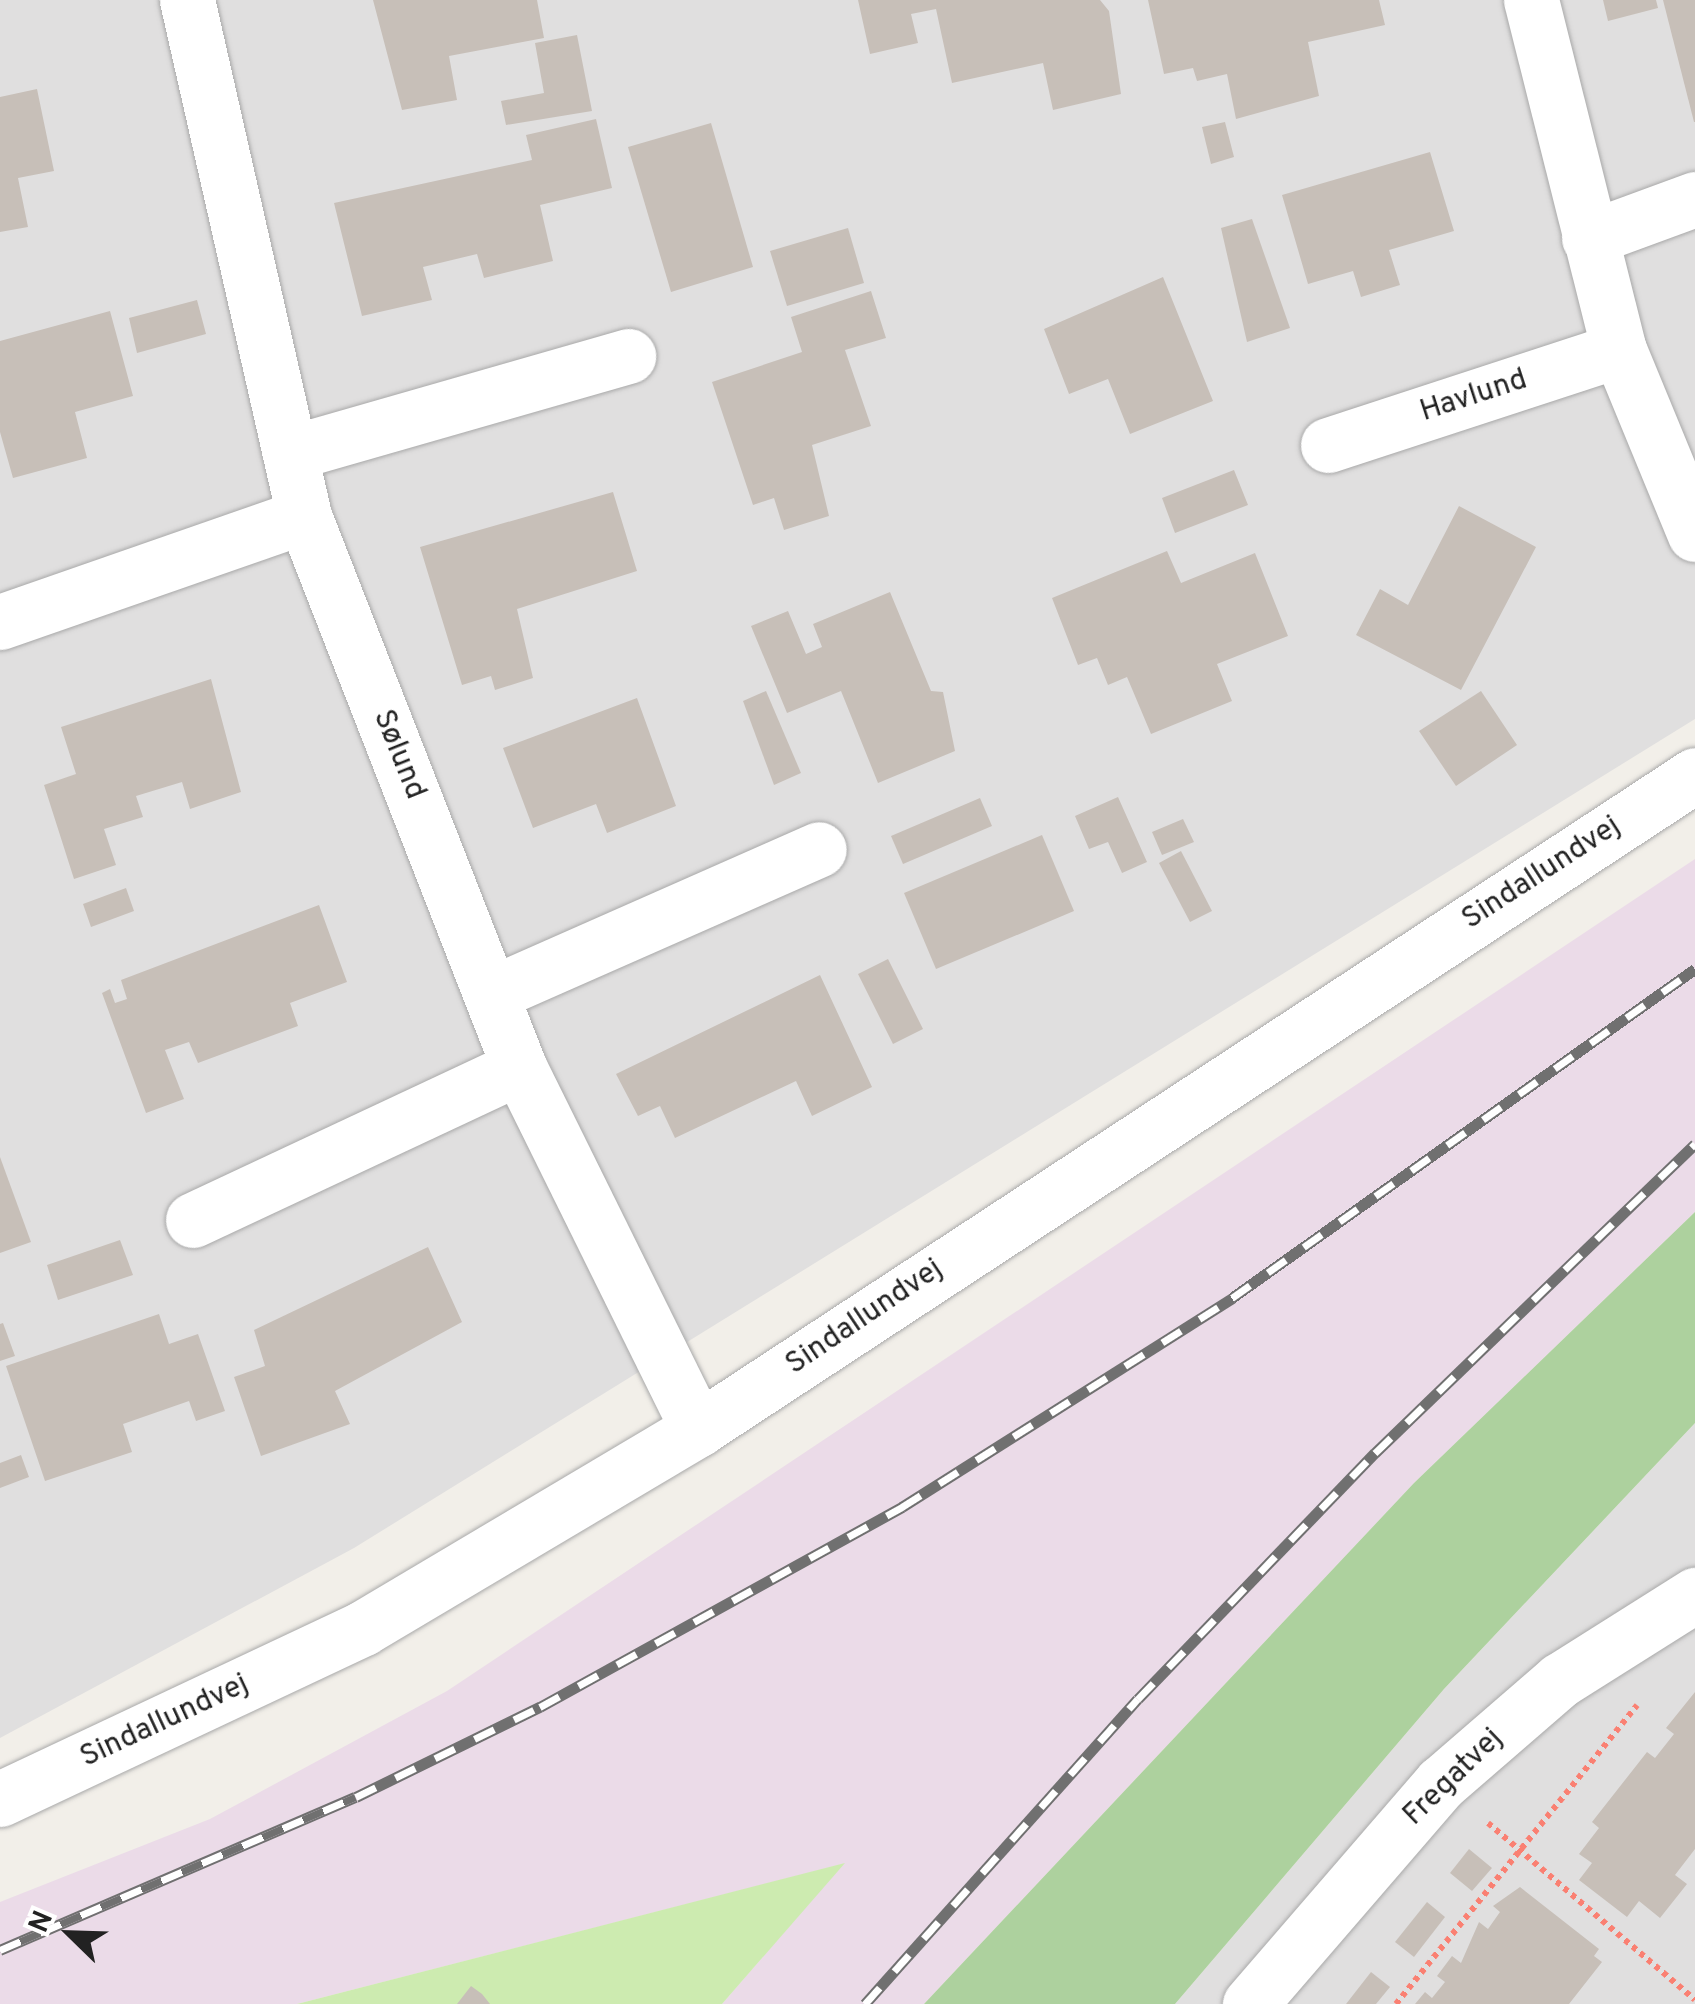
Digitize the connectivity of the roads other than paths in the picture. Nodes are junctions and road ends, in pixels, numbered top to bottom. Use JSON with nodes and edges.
{"nodes":[{"id":1,"x":186,"y":0,"type":"edge"},
{"id":2,"x":1531,"y":0,"type":"edge"},
{"id":3,"x":1695,"y":199,"type":"edge"},
{"id":4,"x":1589,"y":238,"type":"junction"},
{"id":5,"x":1619,"y":350,"type":"junction"},
{"id":6,"x":628,"y":356,"type":"dead end"},
{"id":7,"x":1328,"y":446,"type":"dead end"},
{"id":8,"x":290,"y":453,"type":"junction"},
{"id":9,"x":304,"y":516,"type":"junction"},
{"id":10,"x":1695,"y":534,"type":"edge"},
{"id":11,"x":0,"y":622,"type":"edge"},
{"id":12,"x":1695,"y":775,"type":"edge"},
{"id":13,"x":818,"y":850,"type":"dead end"},
{"id":14,"x":493,"y":993,"type":"junction"},
{"id":15,"x":519,"y":1067,"type":"junction"},
{"id":16,"x":193,"y":1220,"type":"dead end"},
{"id":17,"x":698,"y":1429,"type":"junction"},
{"id":18,"x":1695,"y":1594,"type":"edge"},
{"id":19,"x":0,"y":1799,"type":"edge"},
{"id":20,"x":1250,"y":2004,"type":"edge"}],
"edges":[{"from":1,"to":8,"type":"street","name":"Sølund"},
{"from":2,"to":4,"type":"street"},
{"from":3,"to":4,"type":"street"},
{"from":4,"to":5,"type":"street"},
{"from":5,"to":7,"type":"street","name":"Havlund"},
{"from":5,"to":10,"type":"street"},
{"from":6,"to":8,"type":"street"},
{"from":8,"to":9,"type":"street","name":"Sølund"},
{"from":9,"to":11,"type":"street"},
{"from":9,"to":14,"type":"street","name":"Sølund"},
{"from":12,"to":17,"type":"street","name":"Sindallundvej"},
{"from":13,"to":14,"type":"street"},
{"from":14,"to":15,"type":"street","name":"Sølund"},
{"from":15,"to":16,"type":"street"},
{"from":15,"to":17,"type":"street","name":"Sølund"},
{"from":17,"to":19,"type":"street","name":"Sindallundvej"},
{"from":18,"to":20,"type":"street","name":"Fregatvej"}]}
